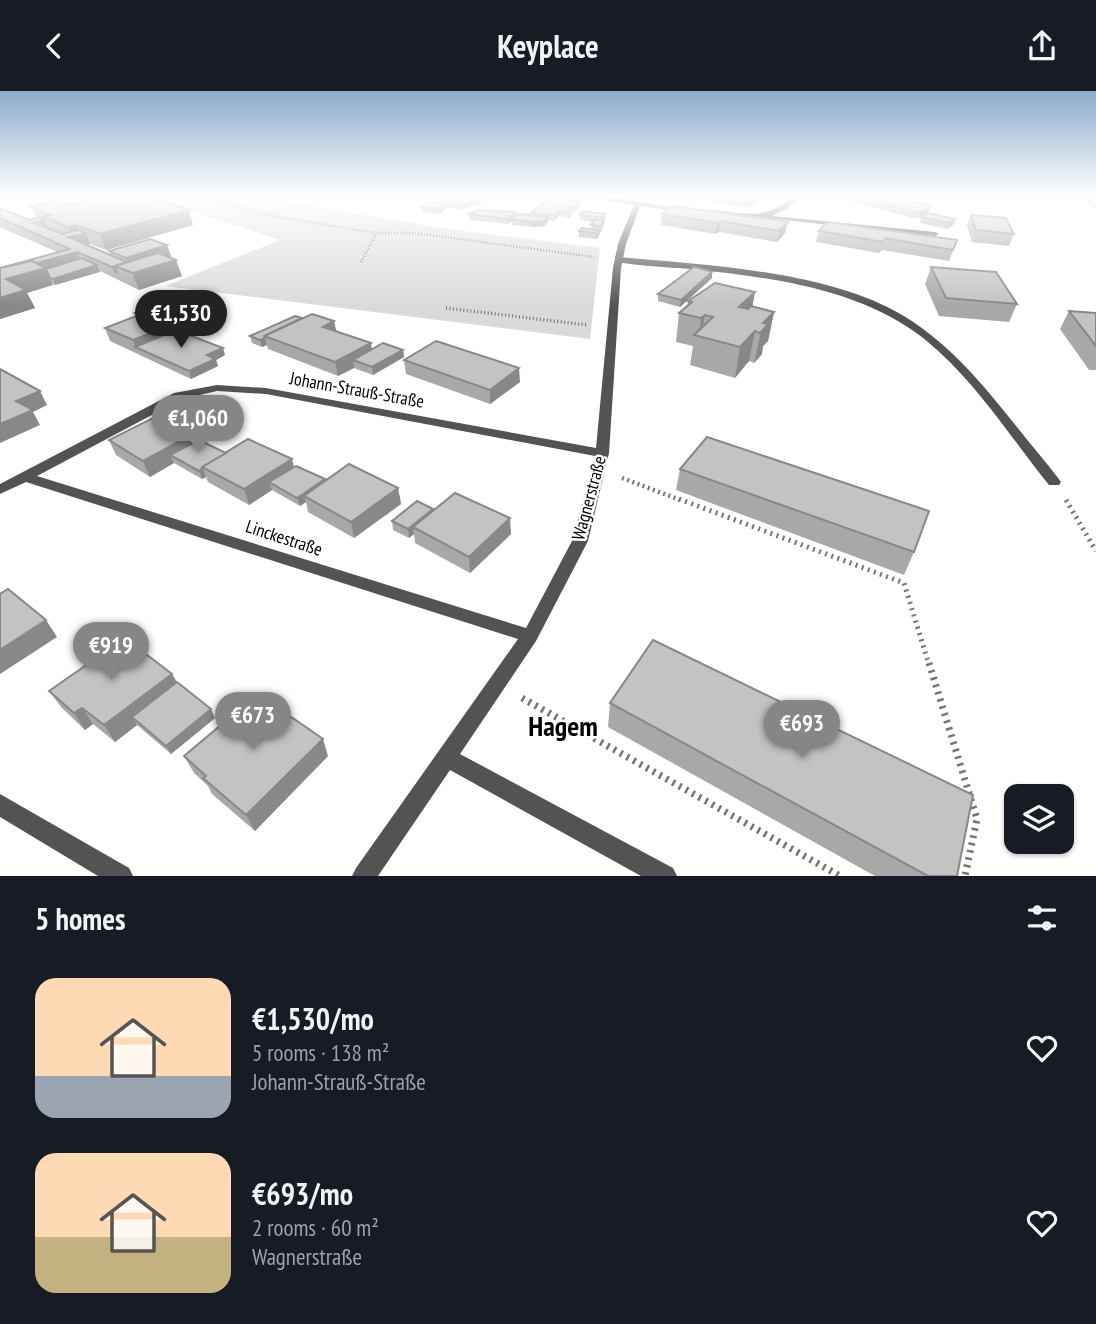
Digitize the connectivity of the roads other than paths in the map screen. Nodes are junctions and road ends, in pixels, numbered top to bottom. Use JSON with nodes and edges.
{"nodes":[{"id":1,"x":628,"y":233,"type":"edge"},
{"id":2,"x":921,"y":233,"type":"edge"},
{"id":3,"x":935,"y":234,"type":"edge"},
{"id":4,"x":619,"y":260,"type":"junction"},
{"id":5,"x":600,"y":461,"type":"junction"},
{"id":6,"x":26,"y":477,"type":"junction"},
{"id":7,"x":1054,"y":482,"type":"road end"},
{"id":8,"x":0,"y":490,"type":"edge"},
{"id":9,"x":530,"y":636,"type":"junction"},
{"id":10,"x":446,"y":757,"type":"junction"},
{"id":11,"x":0,"y":805,"type":"edge"},
{"id":12,"x":121,"y":876,"type":"edge"},
{"id":13,"x":364,"y":876,"type":"edge"},
{"id":14,"x":665,"y":876,"type":"edge"}],
"edges":[{"from":1,"to":4,"type":"street","name":"Wagnerstraße"},
{"from":2,"to":3,"type":"street"},
{"from":4,"to":5,"type":"street","name":"Wagnerstraße"},
{"from":4,"to":7,"type":"street"},
{"from":5,"to":6,"type":"street","name":"Johann-Strauß-Straße"},
{"from":5,"to":9,"type":"street","name":"Wagnerstraße"},
{"from":6,"to":8,"type":"street","name":"Johann-Strauß-Straße"},
{"from":6,"to":9,"type":"street","name":"Linckestraße"},
{"from":9,"to":10,"type":"street","name":"Wagnerstraße"},
{"from":10,"to":13,"type":"street","name":"Wagnerstraße"},
{"from":10,"to":14,"type":"street"},
{"from":11,"to":12,"type":"street"}]}
